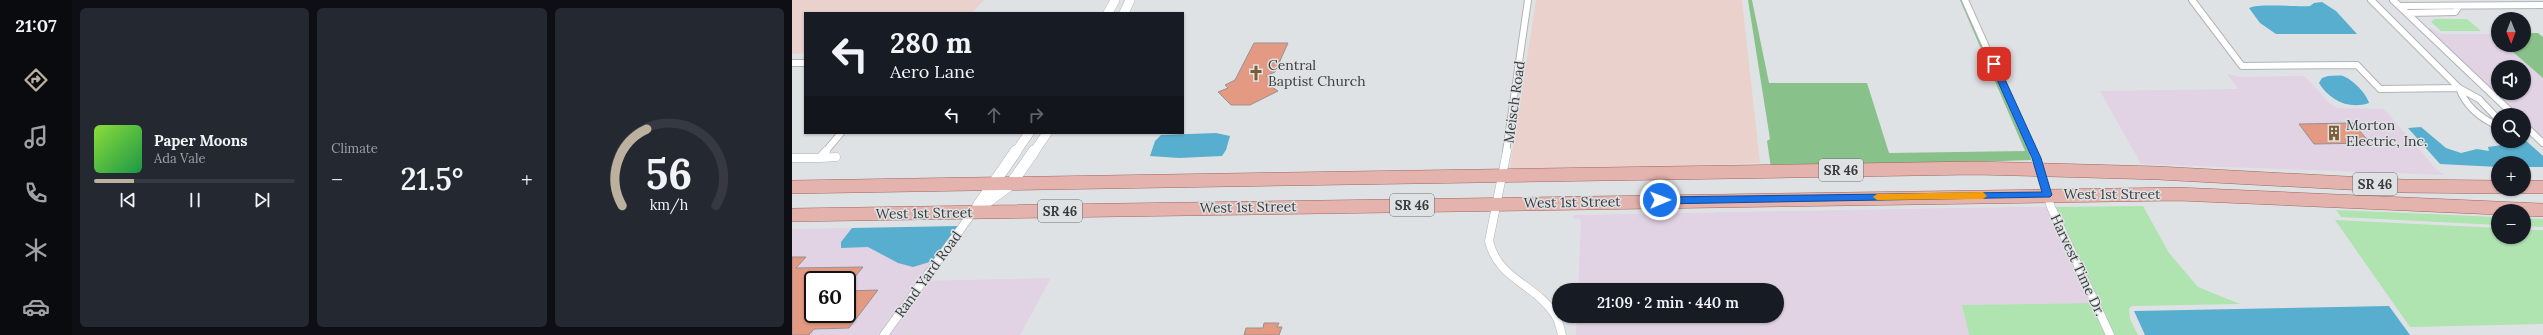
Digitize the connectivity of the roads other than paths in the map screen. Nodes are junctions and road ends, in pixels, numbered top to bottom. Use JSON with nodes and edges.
{"nodes":[{"id":1,"x":1115,"y":0,"type":"edge"},
{"id":2,"x":1130,"y":0,"type":"edge"},
{"id":3,"x":1528,"y":0,"type":"edge"},
{"id":4,"x":1965,"y":0,"type":"edge"},
{"id":5,"x":2192,"y":0,"type":"edge"},
{"id":6,"x":2371,"y":0,"type":"edge"},
{"id":7,"x":2393,"y":0,"type":"edge"},
{"id":8,"x":2453,"y":0,"type":"edge"},
{"id":9,"x":2543,"y":5,"type":"edge"},
{"id":10,"x":2400,"y":6,"type":"junction"},
{"id":11,"x":2459,"y":6,"type":"junction"},
{"id":12,"x":1109,"y":12,"type":"edge"},
{"id":13,"x":1124,"y":12,"type":"edge"},
{"id":14,"x":2408,"y":14,"type":"junction"},
{"id":15,"x":792,"y":63,"type":"edge"},
{"id":16,"x":804,"y":63,"type":"edge"},
{"id":17,"x":2460,"y":88,"type":"junction"},
{"id":18,"x":2507,"y":108,"type":"edge"},
{"id":19,"x":2491,"y":111,"type":"edge"},
{"id":20,"x":2491,"y":123,"type":"edge"},
{"id":21,"x":2531,"y":131,"type":"edge"},
{"id":22,"x":840,"y":134,"type":"edge"},
{"id":23,"x":1028,"y":134,"type":"edge"},
{"id":24,"x":1046,"y":134,"type":"edge"},
{"id":25,"x":2531,"y":135,"type":"edge"},
{"id":26,"x":2536,"y":136,"type":"junction"},
{"id":27,"x":2543,"y":143,"type":"edge"},
{"id":28,"x":792,"y":158,"type":"edge"},
{"id":29,"x":820,"y":158,"type":"junction"},
{"id":30,"x":836,"y":158,"type":"dead end"},
{"id":31,"x":2040,"y":170,"type":"junction"},
{"id":32,"x":1503,"y":176,"type":"junction"},
{"id":33,"x":992,"y":184,"type":"junction"},
{"id":34,"x":1010,"y":184,"type":"junction"},
{"id":35,"x":2543,"y":186,"type":"edge"},
{"id":36,"x":792,"y":187,"type":"edge"},
{"id":37,"x":2491,"y":187,"type":"edge"},
{"id":38,"x":2531,"y":187,"type":"edge"},
{"id":39,"x":2047,"y":195,"type":"junction"},
{"id":40,"x":1496,"y":203,"type":"junction"},
{"id":41,"x":2543,"y":210,"type":"edge"},
{"id":42,"x":973,"y":212,"type":"junction"},
{"id":43,"x":792,"y":216,"type":"edge"},
{"id":44,"x":884,"y":335,"type":"edge"},
{"id":45,"x":1562,"y":335,"type":"edge"},
{"id":46,"x":2110,"y":335,"type":"edge"}],
"edges":[{"from":1,"to":12,"type":"main road"},
{"from":2,"to":13,"type":"main road"},
{"from":3,"to":32,"type":"street","name":"Meisch Road"},
{"from":4,"to":31,"type":"street","name":"Harvest Time Dr."},
{"from":5,"to":17,"type":"street"},
{"from":6,"to":17,"type":"street"},
{"from":7,"to":10,"type":"street"},
{"from":8,"to":11,"type":"street"},
{"from":9,"to":11,"type":"street"},
{"from":10,"to":11,"type":"street"},
{"from":10,"to":14,"type":"street"},
{"from":11,"to":14,"type":"street"},
{"from":14,"to":18,"type":"street"},
{"from":15,"to":16,"type":"street"},
{"from":17,"to":19,"type":"street"},
{"from":17,"to":20,"type":"street"},
{"from":21,"to":26,"type":"street"},
{"from":22,"to":29,"type":"street"},
{"from":23,"to":33,"type":"main road"},
{"from":24,"to":34,"type":"main road"},
{"from":25,"to":26,"type":"street"},
{"from":26,"to":27,"type":"street"},
{"from":28,"to":29,"type":"street"},
{"from":29,"to":30,"type":"street"},
{"from":31,"to":32,"type":"main road","name":"West 1st Street","number":"SR 46"},
{"from":31,"to":37,"type":"main road","name":"West 1st Street","number":"SR 46"},
{"from":31,"to":39,"type":"street","name":"Harvest Time Dr."},
{"from":32,"to":34,"type":"main road","name":"West 1st Street","number":"SR 46"},
{"from":32,"to":40,"type":"street","name":"Meisch Road"},
{"from":33,"to":34,"type":"main road","name":"West 1st Street","number":"SR 46"},
{"from":33,"to":36,"type":"main road","name":"West 1st Street","number":"SR 46"},
{"from":33,"to":42,"type":"main road"},
{"from":34,"to":42,"type":"main road"},
{"from":35,"to":38,"type":"main road"},
{"from":39,"to":40,"type":"main road","name":"West 1st Street","number":"SR 46"},
{"from":39,"to":41,"type":"main road","name":"West 1st Street","number":"SR 46"},
{"from":39,"to":46,"type":"street","name":"Harvest Time Dr."},
{"from":40,"to":42,"type":"main road","name":"West 1st Street","number":"SR 46"},
{"from":40,"to":45,"type":"street","name":"Meisch Road"},
{"from":42,"to":43,"type":"main road","name":"West 1st Street","number":"SR 46"},
{"from":42,"to":44,"type":"street","name":"Rand Yard Road"}]}
